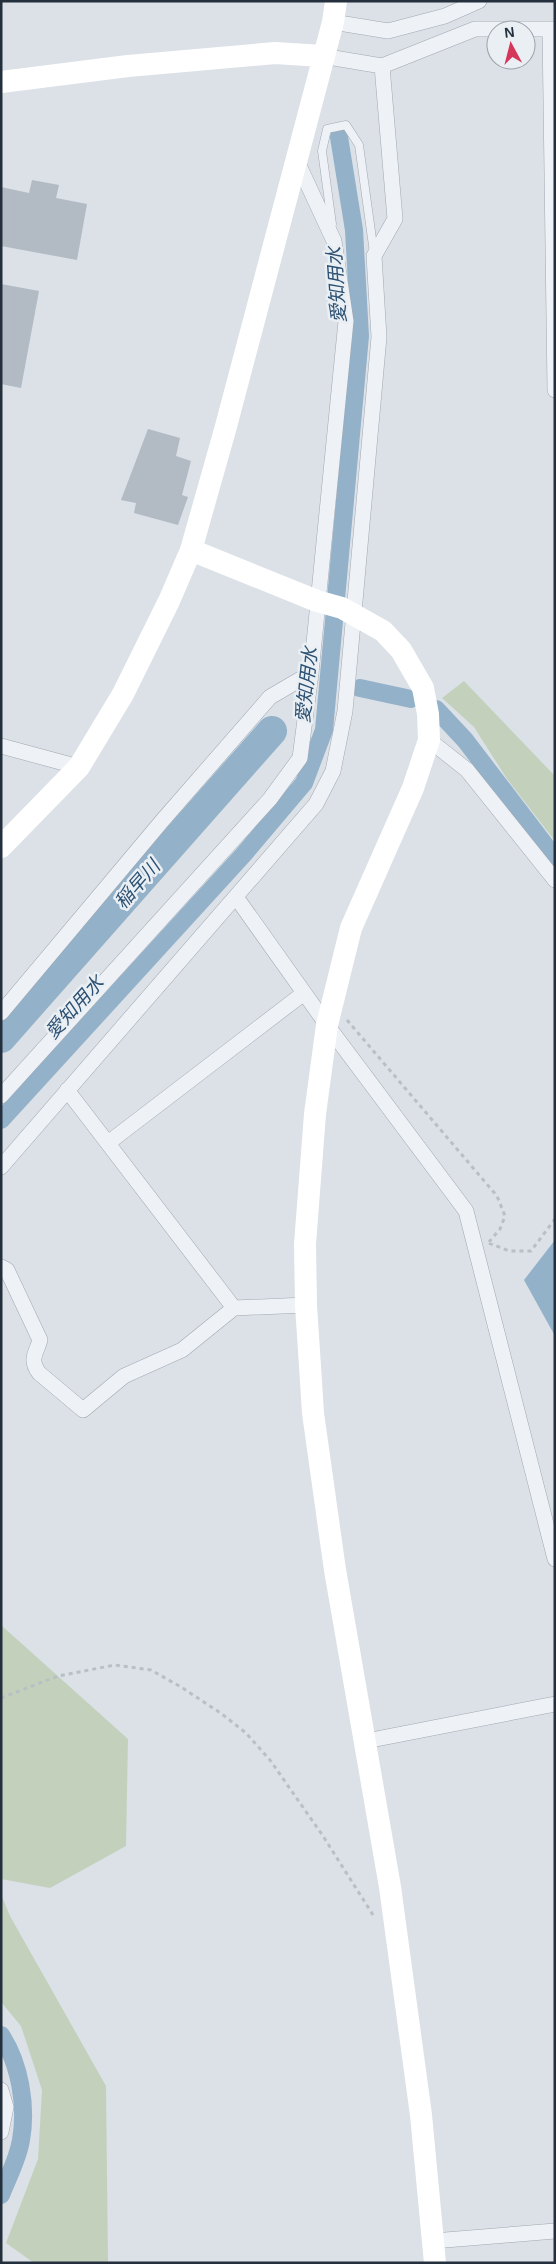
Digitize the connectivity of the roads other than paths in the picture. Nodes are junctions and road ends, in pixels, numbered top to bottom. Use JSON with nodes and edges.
{"nodes":[{"id":1,"x":479,"y":1,"type":"edge"},
{"id":2,"x":334,"y":12,"type":"edge"},
{"id":3,"x":553,"y":29,"type":"edge"},
{"id":4,"x":322,"y":56,"type":"junction"},
{"id":5,"x":382,"y":66,"type":"junction"},
{"id":6,"x":1,"y":82,"type":"edge"},
{"id":7,"x":296,"y":159,"type":"junction"},
{"id":8,"x":334,"y":241,"type":"junction"},
{"id":9,"x":374,"y":256,"type":"junction"},
{"id":10,"x":555,"y":390,"type":"edge"},
{"id":11,"x":191,"y":550,"type":"junction"},
{"id":12,"x":318,"y":601,"type":"junction"},
{"id":13,"x":348,"y":610,"type":"junction"},
{"id":14,"x":311,"y":672,"type":"junction"},
{"id":15,"x":429,"y":740,"type":"junction"},
{"id":16,"x":1,"y":746,"type":"edge"},
{"id":17,"x":79,"y":767,"type":"junction"},
{"id":18,"x":1,"y":847,"type":"edge"},
{"id":19,"x":555,"y":880,"type":"edge"},
{"id":20,"x":236,"y":897,"type":"junction"},
{"id":21,"x":304,"y":993,"type":"junction"},
{"id":22,"x":1,"y":1013,"type":"edge"},
{"id":23,"x":327,"y":1025,"type":"junction"},
{"id":24,"x":67,"y":1090,"type":"junction"},
{"id":25,"x":1,"y":1096,"type":"edge"},
{"id":26,"x":108,"y":1143,"type":"junction"},
{"id":27,"x":1,"y":1167,"type":"edge"},
{"id":28,"x":1,"y":1267,"type":"edge"},
{"id":29,"x":306,"y":1305,"type":"junction"},
{"id":30,"x":234,"y":1308,"type":"junction"},
{"id":31,"x":555,"y":1559,"type":"edge"},
{"id":32,"x":555,"y":1704,"type":"edge"},
{"id":33,"x":366,"y":1741,"type":"junction"},
{"id":34,"x":1,"y":2090,"type":"edge"},
{"id":35,"x":1,"y":2132,"type":"edge"},
{"id":36,"x":555,"y":2231,"type":"edge"},
{"id":37,"x":434,"y":2252,"type":"edge"}],
"edges":[{"from":1,"to":2,"type":"street"},
{"from":2,"to":4,"type":"street"},
{"from":3,"to":5,"type":"street"},
{"from":3,"to":10,"type":"street"},
{"from":4,"to":5,"type":"street"},
{"from":4,"to":6,"type":"street"},
{"from":4,"to":7,"type":"street"},
{"from":5,"to":9,"type":"street"},
{"from":7,"to":8,"type":"street"},
{"from":7,"to":11,"type":"street"},
{"from":8,"to":9,"type":"lane"},
{"from":8,"to":12,"type":"street"},
{"from":9,"to":13,"type":"street"},
{"from":11,"to":12,"type":"street"},
{"from":11,"to":17,"type":"street"},
{"from":12,"to":13,"type":"street"},
{"from":12,"to":14,"type":"street"},
{"from":13,"to":15,"type":"street"},
{"from":13,"to":20,"type":"street"},
{"from":14,"to":22,"type":"street"},
{"from":14,"to":25,"type":"street"},
{"from":15,"to":19,"type":"street"},
{"from":15,"to":23,"type":"street"},
{"from":16,"to":17,"type":"street"},
{"from":17,"to":18,"type":"street"},
{"from":20,"to":21,"type":"street"},
{"from":20,"to":24,"type":"street"},
{"from":21,"to":23,"type":"street"},
{"from":21,"to":26,"type":"street"},
{"from":23,"to":29,"type":"street"},
{"from":23,"to":31,"type":"street"},
{"from":24,"to":26,"type":"street"},
{"from":24,"to":27,"type":"street"},
{"from":26,"to":30,"type":"street"},
{"from":28,"to":30,"type":"street"},
{"from":29,"to":30,"type":"street"},
{"from":29,"to":33,"type":"street"},
{"from":32,"to":33,"type":"street"},
{"from":33,"to":37,"type":"street"},
{"from":34,"to":35,"type":"street"},
{"from":36,"to":37,"type":"street"}]}
